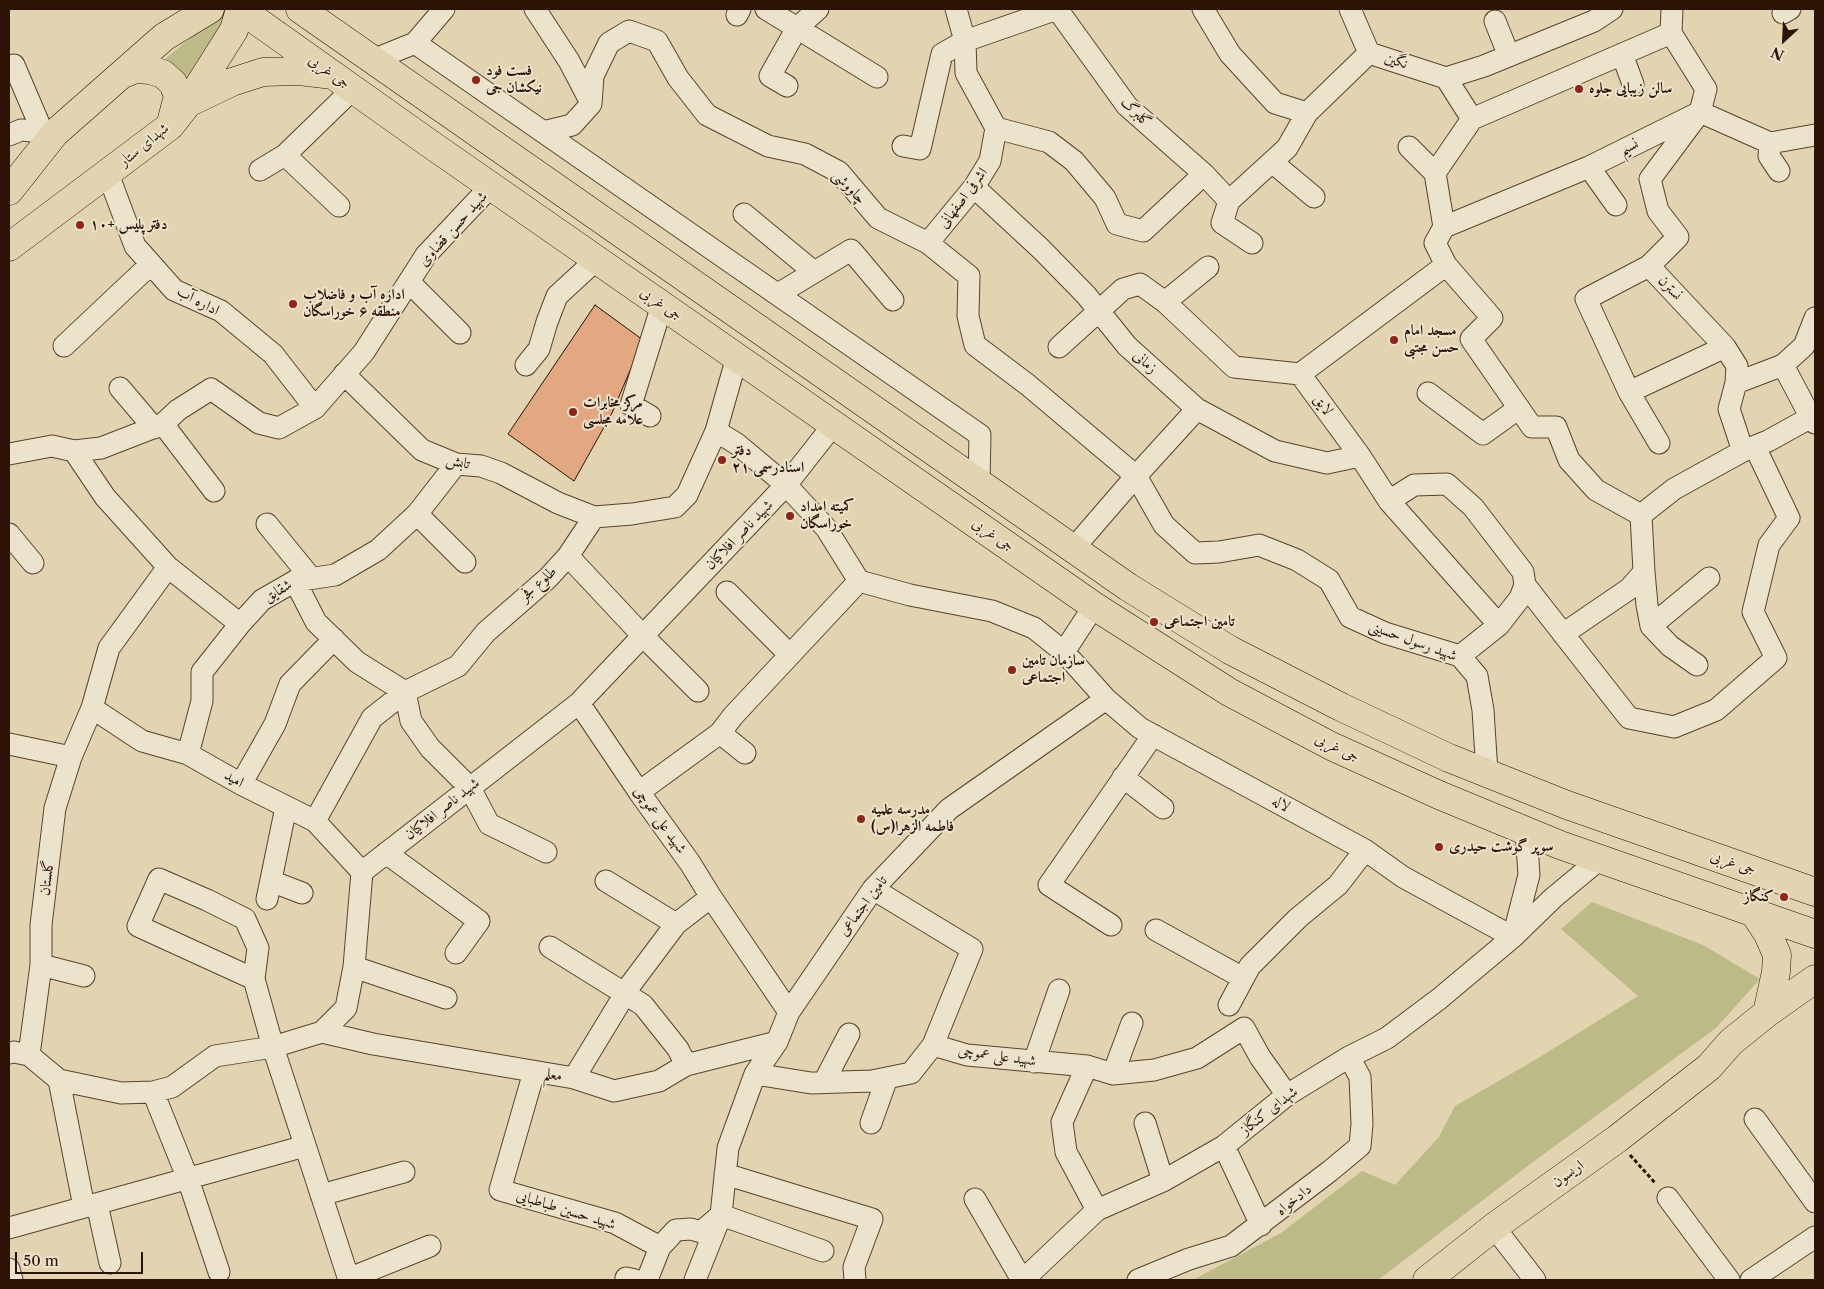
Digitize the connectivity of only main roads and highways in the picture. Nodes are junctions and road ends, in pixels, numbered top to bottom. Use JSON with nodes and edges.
{"nodes":[{"id":1,"x":177,"y":9,"type":"edge"},
{"id":2,"x":210,"y":9,"type":"edge"},
{"id":3,"x":240,"y":9,"type":"edge"},
{"id":4,"x":300,"y":9,"type":"edge"},
{"id":5,"x":336,"y":9,"type":"edge"},
{"id":6,"x":164,"y":37,"type":"junction"},
{"id":7,"x":349,"y":43,"type":"junction"},
{"id":8,"x":123,"y":74,"type":"junction"},
{"id":9,"x":343,"y":82,"type":"junction"},
{"id":10,"x":188,"y":103,"type":"junction"},
{"id":11,"x":170,"y":126,"type":"junction"},
{"id":12,"x":9,"y":191,"type":"edge"},
{"id":13,"x":9,"y":247,"type":"edge"},
{"id":14,"x":1815,"y":892,"type":"edge"},
{"id":15,"x":1754,"y":913,"type":"junction"},
{"id":16,"x":1815,"y":934,"type":"edge"},
{"id":17,"x":1815,"y":979,"type":"edge"},
{"id":18,"x":1815,"y":1000,"type":"edge"},
{"id":19,"x":1767,"y":1013,"type":"junction"},
{"id":20,"x":1710,"y":1067,"type":"junction"},
{"id":21,"x":1427,"y":1280,"type":"edge"}],
"edges":[{"from":1,"to":6,"type":"main road"},
{"from":2,"to":6,"type":"main road"},
{"from":3,"to":9,"type":"main road","name":"جی غربی"},
{"from":3,"to":10,"type":"main road","name":"شهدای ستار"},
{"from":4,"to":7,"type":"main road","name":"جی غربی"},
{"from":5,"to":7,"type":"main road"},
{"from":6,"to":8,"type":"main road"},
{"from":7,"to":14,"type":"main road","name":"جی غربی"},
{"from":8,"to":11,"type":"main road"},
{"from":8,"to":12,"type":"main road"},
{"from":9,"to":10,"type":"main road"},
{"from":9,"to":15,"type":"main road","name":"جی غربی"},
{"from":10,"to":11,"type":"main road","name":"شهدای ستار"},
{"from":11,"to":13,"type":"main road","name":"شهدای ستار"},
{"from":15,"to":16,"type":"main road","name":"جی غربی"},
{"from":15,"to":19,"type":"main road"},
{"from":17,"to":19,"type":"main road","name":"اریسون"},
{"from":18,"to":20,"type":"main road","name":"اریسون"},
{"from":19,"to":20,"type":"main road","name":"اریسون"},
{"from":20,"to":21,"type":"main road","name":"اریسون"}]}
